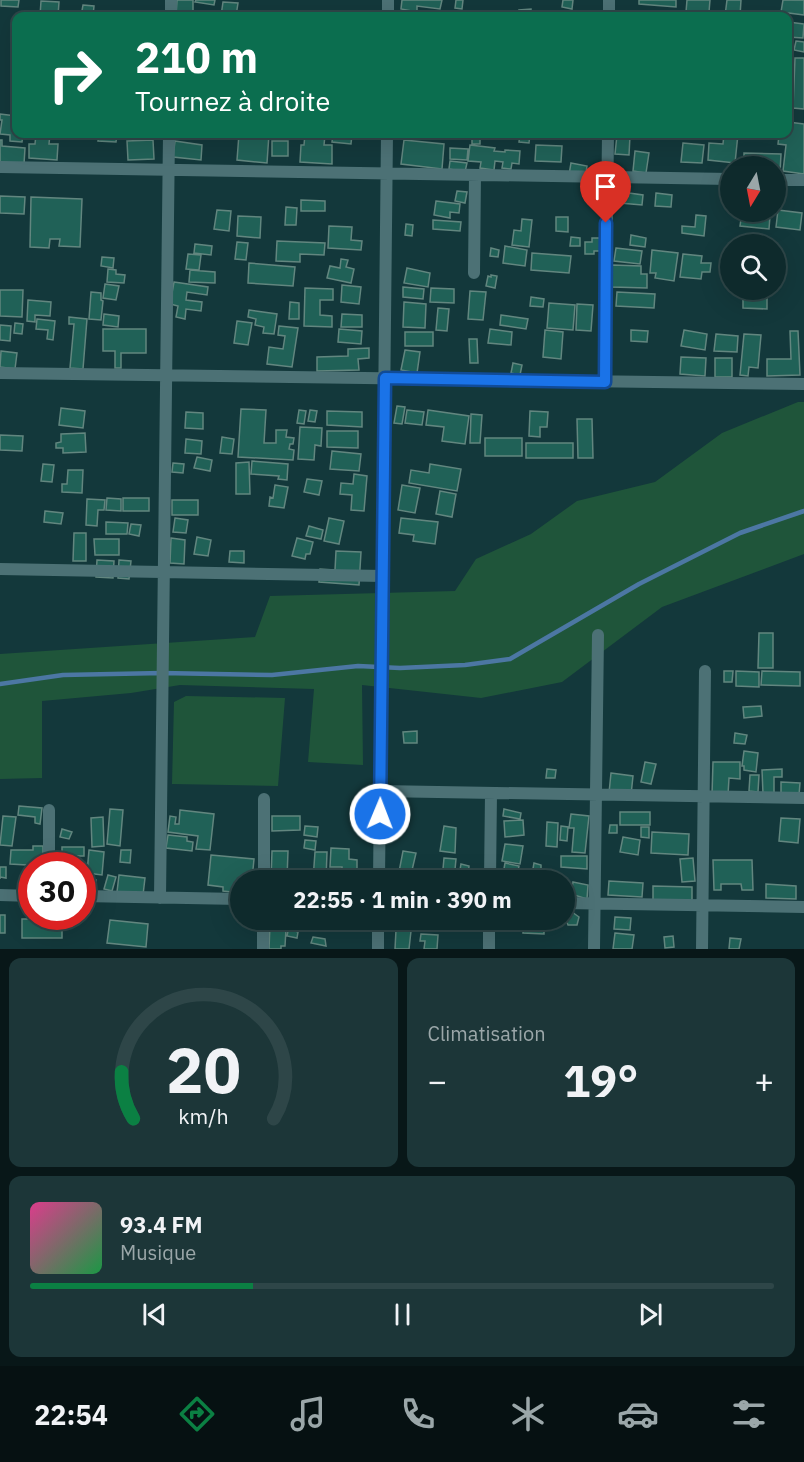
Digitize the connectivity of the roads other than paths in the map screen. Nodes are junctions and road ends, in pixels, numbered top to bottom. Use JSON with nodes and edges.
{"nodes":[{"id":1,"x":169,"y":138,"type":"edge"},
{"id":2,"x":387,"y":138,"type":"edge"},
{"id":3,"x":608,"y":138,"type":"edge"},
{"id":4,"x":0,"y":167,"type":"edge"},
{"id":5,"x":169,"y":170,"type":"junction"},
{"id":6,"x":387,"y":174,"type":"junction"},
{"id":7,"x":475,"y":175,"type":"junction"},
{"id":8,"x":607,"y":177,"type":"junction"},
{"id":9,"x":720,"y":179,"type":"edge"},
{"id":10,"x":786,"y":180,"type":"edge"},
{"id":11,"x":804,"y":180,"type":"edge"},
{"id":12,"x":474,"y":273,"type":"dead end"},
{"id":13,"x":0,"y":373,"type":"edge"},
{"id":14,"x":166,"y":375,"type":"junction"},
{"id":15,"x":385,"y":378,"type":"junction"},
{"id":16,"x":605,"y":382,"type":"junction"},
{"id":17,"x":804,"y":384,"type":"edge"},
{"id":18,"x":0,"y":569,"type":"edge"},
{"id":19,"x":164,"y":572,"type":"junction"},
{"id":20,"x":383,"y":576,"type":"junction"},
{"id":21,"x":598,"y":635,"type":"dead end"},
{"id":22,"x":705,"y":671,"type":"dead end"},
{"id":23,"x":380,"y":791,"type":"junction"},
{"id":24,"x":491,"y":793,"type":"junction"},
{"id":25,"x":596,"y":795,"type":"junction"},
{"id":26,"x":704,"y":796,"type":"junction"},
{"id":27,"x":804,"y":798,"type":"edge"},
{"id":28,"x":264,"y":799,"type":"dead end"},
{"id":29,"x":49,"y":810,"type":"dead end"},
{"id":30,"x":49,"y":852,"type":"edge"},
{"id":31,"x":264,"y":870,"type":"edge"},
{"id":32,"x":379,"y":870,"type":"edge"},
{"id":33,"x":490,"y":870,"type":"edge"},
{"id":34,"x":0,"y":895,"type":"edge"},
{"id":35,"x":18,"y":896,"type":"edge"},
{"id":36,"x":96,"y":896,"type":"edge"},
{"id":37,"x":160,"y":898,"type":"junction"},
{"id":38,"x":230,"y":899,"type":"edge"},
{"id":39,"x":575,"y":903,"type":"edge"},
{"id":40,"x":595,"y":904,"type":"junction"},
{"id":41,"x":702,"y":906,"type":"junction"},
{"id":42,"x":804,"y":907,"type":"edge"},
{"id":43,"x":263,"y":930,"type":"edge"},
{"id":44,"x":378,"y":930,"type":"edge"},
{"id":45,"x":489,"y":930,"type":"edge"},
{"id":46,"x":263,"y":949,"type":"edge"},
{"id":47,"x":378,"y":949,"type":"edge"},
{"id":48,"x":489,"y":949,"type":"edge"},
{"id":49,"x":594,"y":949,"type":"edge"},
{"id":50,"x":702,"y":949,"type":"edge"}],
"edges":[{"from":1,"to":5,"type":"street"},
{"from":2,"to":6,"type":"street"},
{"from":3,"to":8,"type":"street"},
{"from":4,"to":5,"type":"street"},
{"from":5,"to":6,"type":"street"},
{"from":5,"to":14,"type":"street"},
{"from":6,"to":7,"type":"street"},
{"from":6,"to":15,"type":"street"},
{"from":7,"to":8,"type":"street"},
{"from":7,"to":12,"type":"street"},
{"from":8,"to":9,"type":"street"},
{"from":8,"to":16,"type":"street"},
{"from":10,"to":11,"type":"street"},
{"from":13,"to":14,"type":"street"},
{"from":14,"to":15,"type":"street"},
{"from":14,"to":19,"type":"street"},
{"from":15,"to":16,"type":"street"},
{"from":15,"to":20,"type":"street"},
{"from":16,"to":17,"type":"street"},
{"from":18,"to":19,"type":"street"},
{"from":19,"to":20,"type":"street"},
{"from":19,"to":37,"type":"street"},
{"from":20,"to":23,"type":"street"},
{"from":21,"to":25,"type":"street"},
{"from":22,"to":26,"type":"street"},
{"from":23,"to":24,"type":"street"},
{"from":23,"to":32,"type":"street"},
{"from":24,"to":25,"type":"street"},
{"from":24,"to":33,"type":"street"},
{"from":25,"to":26,"type":"street"},
{"from":25,"to":40,"type":"street"},
{"from":26,"to":27,"type":"street"},
{"from":26,"to":41,"type":"street"},
{"from":28,"to":31,"type":"street"},
{"from":29,"to":30,"type":"street"},
{"from":34,"to":35,"type":"street"},
{"from":36,"to":37,"type":"street"},
{"from":37,"to":38,"type":"street"},
{"from":39,"to":40,"type":"street"},
{"from":40,"to":41,"type":"street"},
{"from":40,"to":49,"type":"street"},
{"from":41,"to":42,"type":"street"},
{"from":41,"to":50,"type":"street"},
{"from":43,"to":46,"type":"street"},
{"from":44,"to":47,"type":"street"},
{"from":45,"to":48,"type":"street"}]}
